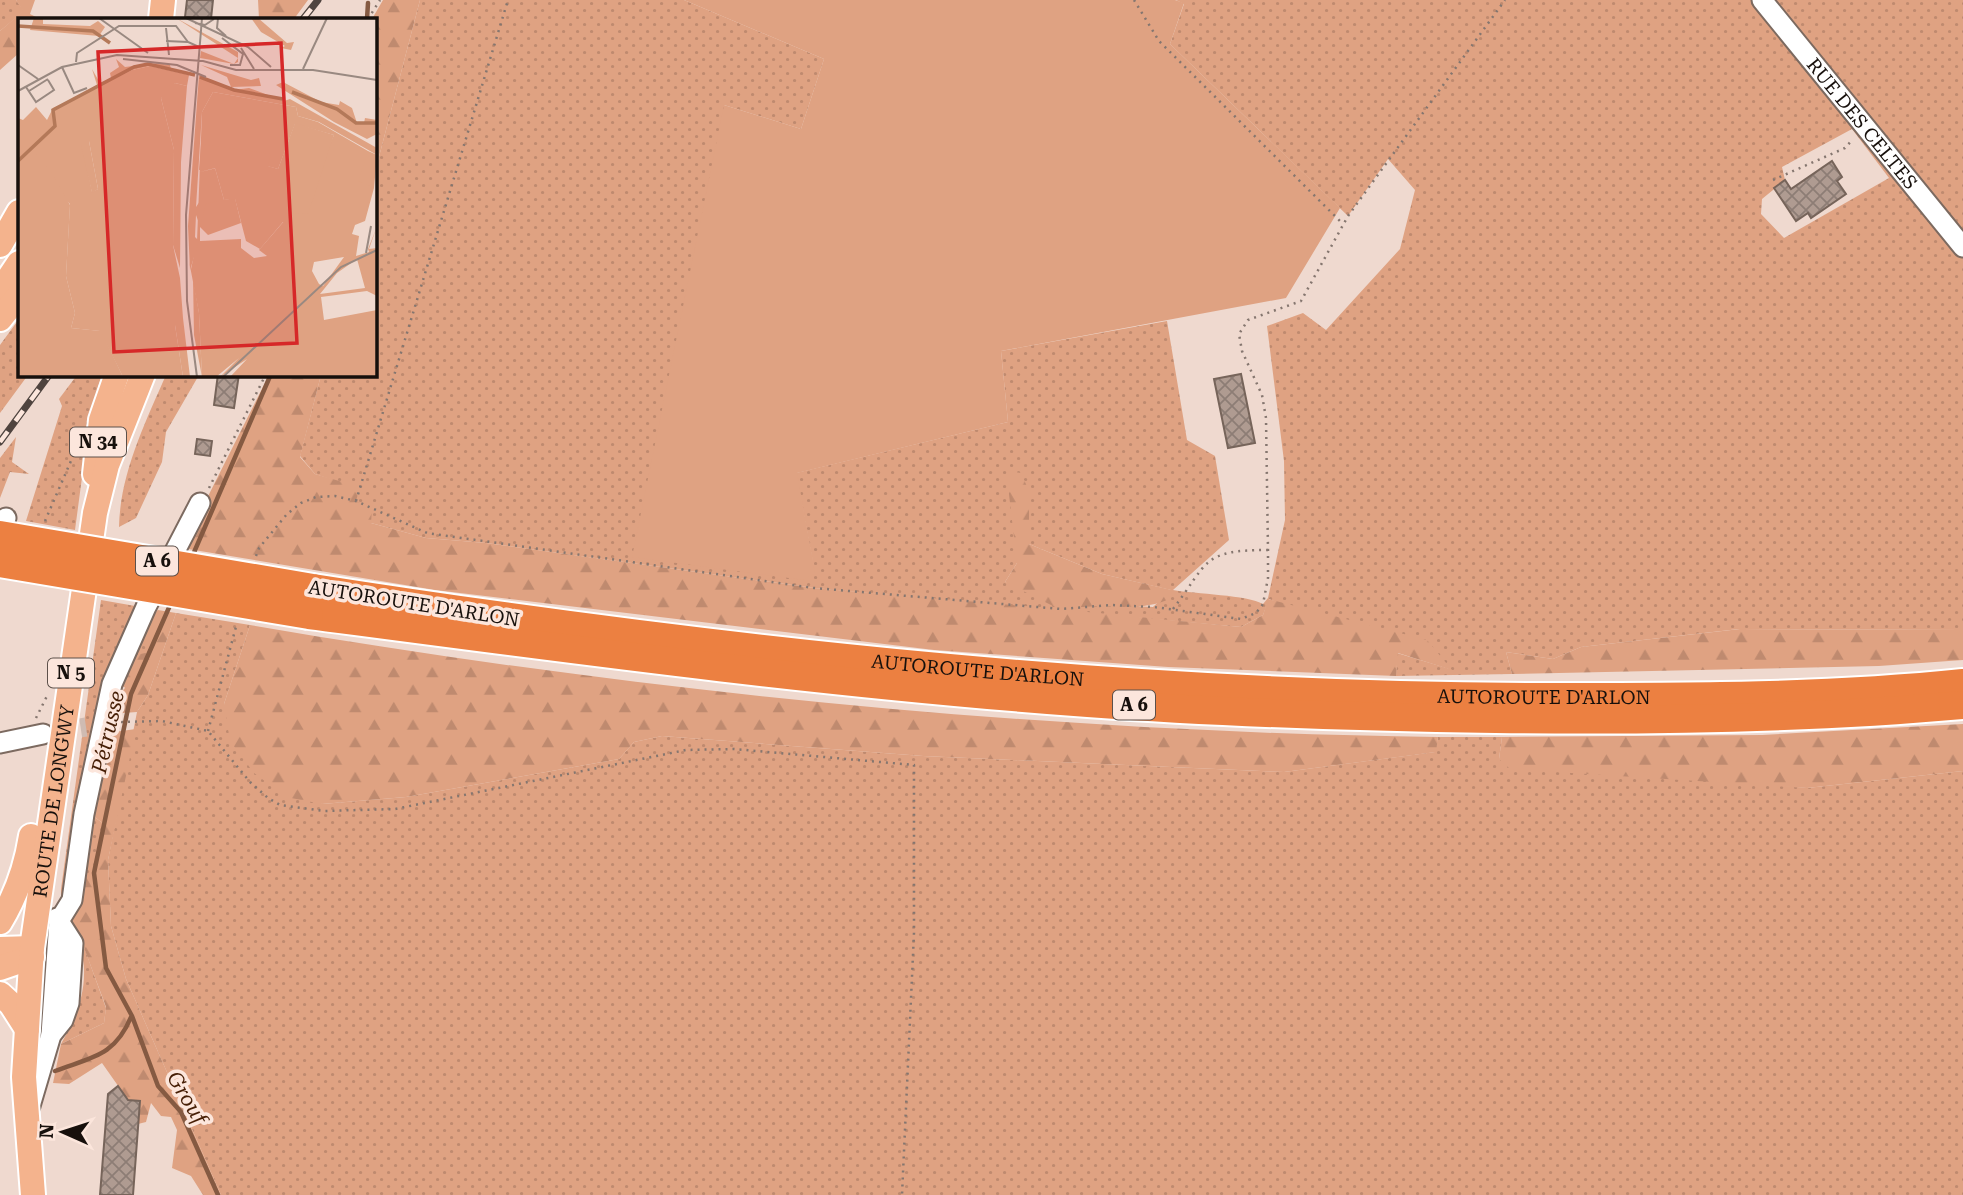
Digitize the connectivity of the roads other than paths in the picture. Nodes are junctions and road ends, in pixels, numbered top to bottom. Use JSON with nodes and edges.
{"nodes":[{"id":1,"x":163,"y":0,"type":"edge"},
{"id":2,"x":1762,"y":0,"type":"edge"},
{"id":3,"x":160,"y":18,"type":"edge"},
{"id":4,"x":18,"y":214,"type":"edge"},
{"id":5,"x":0,"y":245,"type":"edge"},
{"id":6,"x":1963,"y":247,"type":"edge"},
{"id":7,"x":18,"y":264,"type":"edge"},
{"id":8,"x":0,"y":291,"type":"edge"},
{"id":9,"x":18,"y":296,"type":"edge"},
{"id":10,"x":0,"y":319,"type":"edge"},
{"id":11,"x":116,"y":376,"type":"edge"},
{"id":12,"x":142,"y":376,"type":"edge"},
{"id":13,"x":201,"y":503,"type":"road end"},
{"id":14,"x":95,"y":513,"type":"junction"},
{"id":15,"x":2,"y":528,"type":"edge"},
{"id":16,"x":0,"y":563,"type":"edge"},
{"id":17,"x":1963,"y":683,"type":"edge"},
{"id":18,"x":1963,"y":705,"type":"edge"},
{"id":19,"x":8,"y":741,"type":"edge"},
{"id":20,"x":52,"y":742,"type":"junction"},
{"id":21,"x":40,"y":891,"type":"junction"},
{"id":22,"x":59,"y":921,"type":"junction"},
{"id":23,"x":0,"y":922,"type":"edge"},
{"id":24,"x":0,"y":949,"type":"edge"},
{"id":25,"x":32,"y":952,"type":"junction"},
{"id":26,"x":0,"y":968,"type":"edge"},
{"id":27,"x":0,"y":994,"type":"edge"},
{"id":28,"x":39,"y":1032,"type":"junction"},
{"id":29,"x":33,"y":1195,"type":"edge"}],
"edges":[{"from":1,"to":3,"type":"main road"},
{"from":2,"to":6,"type":"street","name":"RUE DES CELTES"},
{"from":4,"to":5,"type":"main road"},
{"from":7,"to":8,"type":"main road"},
{"from":9,"to":10,"type":"main road"},
{"from":11,"to":14,"type":"main road","number":"N 34"},
{"from":12,"to":14,"type":"main road","name":"ROUTE DE LONGWY","number":"N 5"},
{"from":13,"to":22,"type":"street"},
{"from":14,"to":20,"type":"main road","name":"ROUTE DE LONGWY","number":"N 5"},
{"from":15,"to":17,"type":"highway","name":"AUTOROUTE D'ARLON","number":"A 6","bridge":true},
{"from":16,"to":18,"type":"highway","name":"AUTOROUTE D'ARLON","number":"A 6","bridge":true},
{"from":19,"to":20,"type":"street"},
{"from":20,"to":21,"type":"main road","name":"ROUTE DE LONGWY","number":"N 5"},
{"from":20,"to":23,"type":"main road"},
{"from":21,"to":22,"type":"street"},
{"from":21,"to":25,"type":"main road","name":"ROUTE DE LONGWY","number":"N 5"},
{"from":22,"to":28,"type":"street"},
{"from":24,"to":25,"type":"main road"},
{"from":25,"to":26,"type":"main road"},
{"from":25,"to":28,"type":"main road","name":"ROUTE DE LONGWY","number":"N 5"},
{"from":27,"to":28,"type":"main road"},
{"from":28,"to":29,"type":"main road","name":"ROUTE DE LONGWY","number":"N 5"}]}
